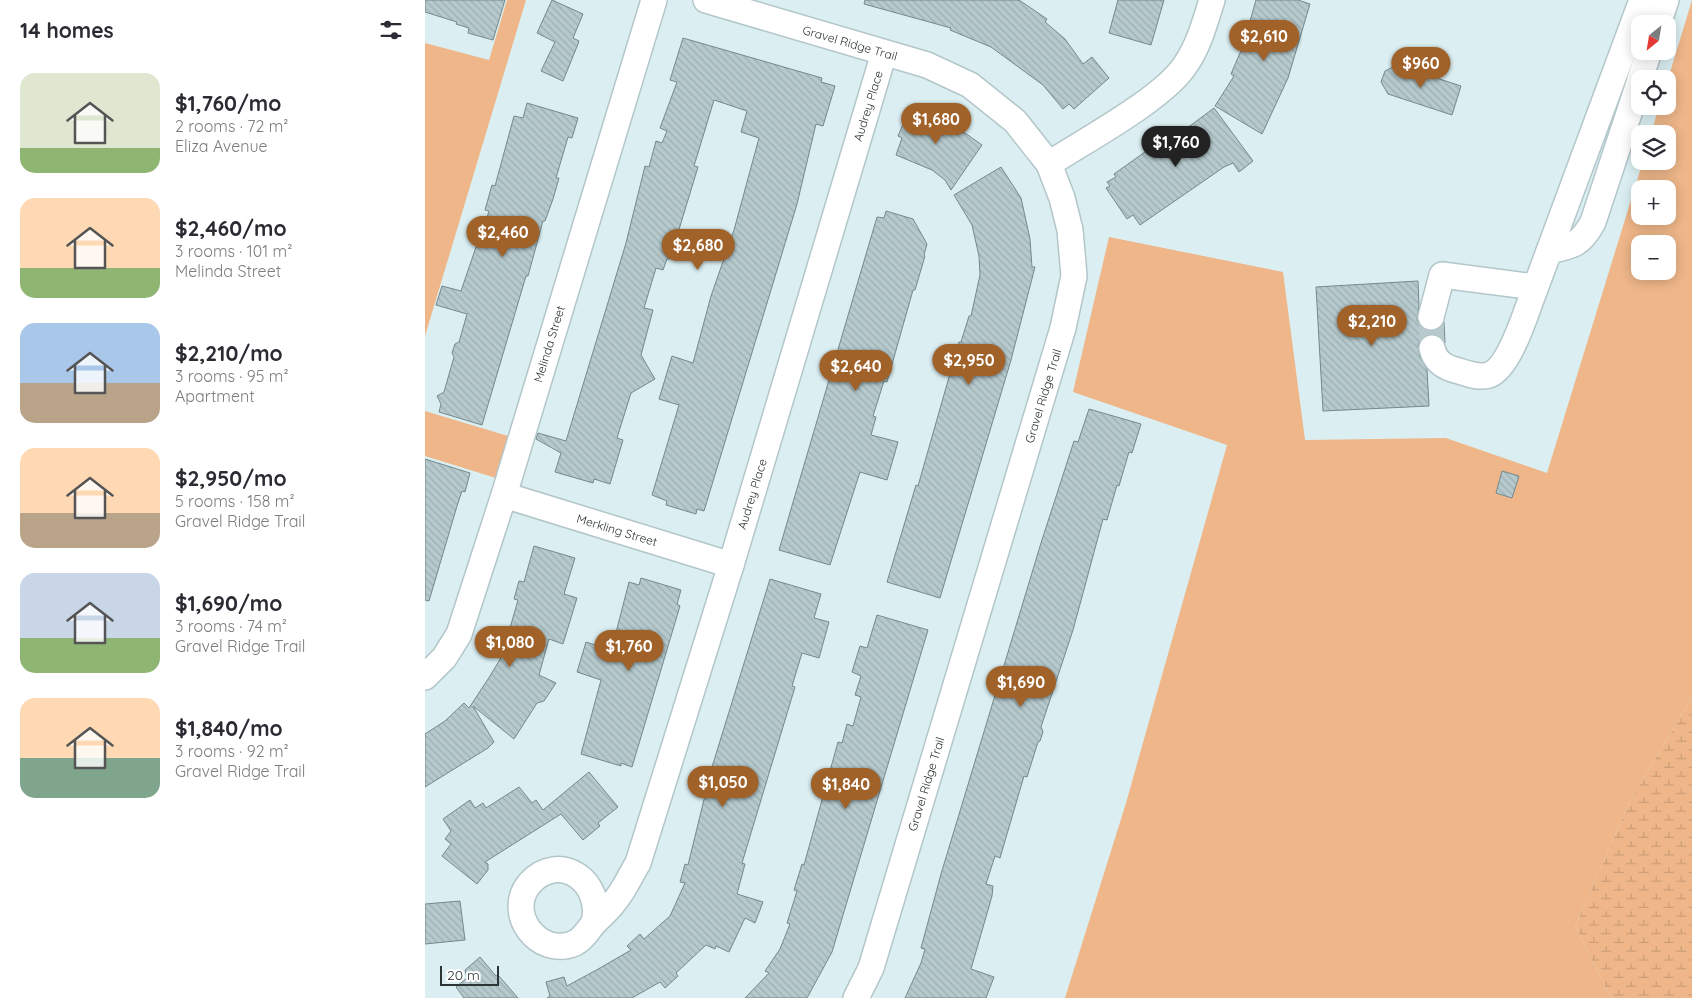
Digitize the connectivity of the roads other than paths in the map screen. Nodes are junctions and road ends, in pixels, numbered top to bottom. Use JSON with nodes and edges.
{"nodes":[{"id":1,"x":654,"y":0,"type":"edge"},
{"id":2,"x":706,"y":0,"type":"edge"},
{"id":3,"x":1212,"y":0,"type":"edge"},
{"id":4,"x":1642,"y":0,"type":"edge"},
{"id":5,"x":1666,"y":0,"type":"edge"},
{"id":6,"x":1661,"y":15,"type":"edge"},
{"id":7,"x":884,"y":53,"type":"junction"},
{"id":8,"x":1631,"y":106,"type":"edge"},
{"id":9,"x":1049,"y":164,"type":"junction"},
{"id":10,"x":1549,"y":251,"type":"junction"},
{"id":11,"x":1535,"y":287,"type":"junction"},
{"id":12,"x":1431,"y":317,"type":"tunnel mouth"},
{"id":13,"x":1431,"y":348,"type":"tunnel mouth"},
{"id":14,"x":504,"y":495,"type":"junction"},
{"id":15,"x":731,"y":565,"type":"junction"},
{"id":16,"x":425,"y":677,"type":"edge"},
{"id":17,"x":594,"y":923,"type":"dead end"},
{"id":18,"x":856,"y":998,"type":"edge"}],
"edges":[{"from":1,"to":14,"type":"street","name":"Melinda Street"},
{"from":2,"to":7,"type":"street","name":"Gravel Ridge Trail"},
{"from":3,"to":9,"type":"street"},
{"from":4,"to":10,"type":"street"},
{"from":5,"to":6,"type":"street"},
{"from":7,"to":9,"type":"street","name":"Gravel Ridge Trail"},
{"from":7,"to":15,"type":"street","name":"Audrey Place"},
{"from":8,"to":10,"type":"street"},
{"from":9,"to":18,"type":"street","name":"Gravel Ridge Trail"},
{"from":10,"to":11,"type":"street"},
{"from":11,"to":12,"type":"street"},
{"from":11,"to":13,"type":"street"},
{"from":14,"to":15,"type":"street","name":"Merkling Street"},
{"from":14,"to":16,"type":"street","name":"Melinda Street"},
{"from":15,"to":17,"type":"street","name":"Audrey Place"}]}
